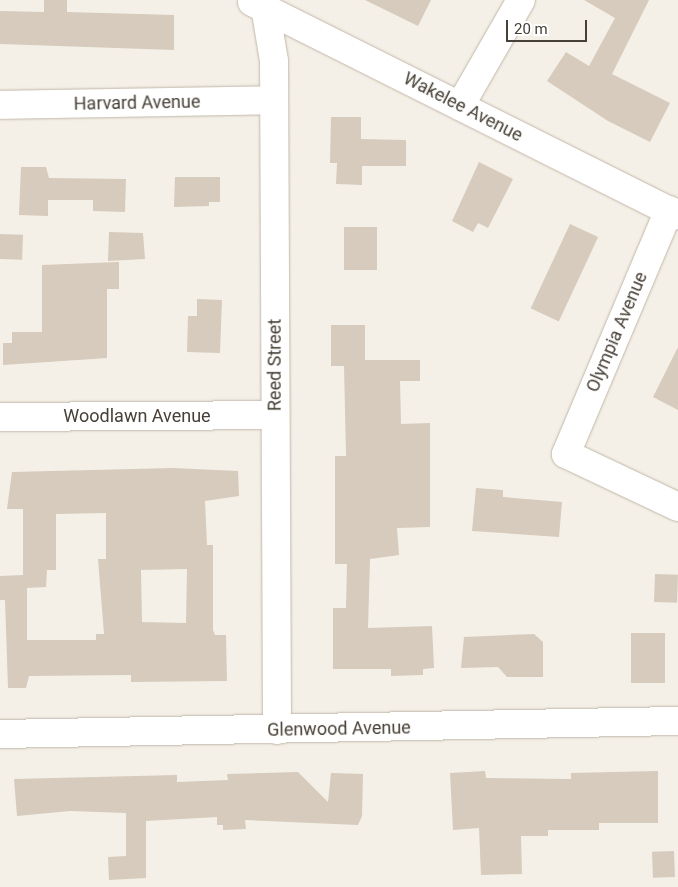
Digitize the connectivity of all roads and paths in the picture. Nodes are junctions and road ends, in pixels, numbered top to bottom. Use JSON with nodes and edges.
{"nodes":[{"id":1,"x":521,"y":0,"type":"edge"},
{"id":2,"x":258,"y":2,"type":"edge"},
{"id":3,"x":273,"y":100,"type":"junction"},
{"id":4,"x":0,"y":105,"type":"edge"},
{"id":5,"x":460,"y":106,"type":"junction"},
{"id":6,"x":673,"y":212,"type":"edge"},
{"id":7,"x":275,"y":415,"type":"junction"},
{"id":8,"x":0,"y":417,"type":"edge"},
{"id":9,"x":678,"y":507,"type":"edge"},
{"id":10,"x":678,"y":721,"type":"edge"},
{"id":11,"x":277,"y":730,"type":"junction"},
{"id":12,"x":0,"y":734,"type":"edge"}],
"edges":[{"from":1,"to":5,"type":"street"},
{"from":2,"to":3,"type":"street","name":"Reed Street"},
{"from":2,"to":5,"type":"street","name":"Wakelee Avenue"},
{"from":3,"to":4,"type":"street","name":"Harvard Avenue"},
{"from":3,"to":7,"type":"street","name":"Reed Street"},
{"from":5,"to":6,"type":"street","name":"Wakelee Avenue"},
{"from":6,"to":9,"type":"street","name":"Olympia Avenue"},
{"from":7,"to":8,"type":"street","name":"Woodlawn Avenue"},
{"from":7,"to":11,"type":"street","name":"Reed Street"},
{"from":10,"to":11,"type":"street","name":"Glenwood Avenue"},
{"from":11,"to":12,"type":"street","name":"Glenwood Avenue"}]}
